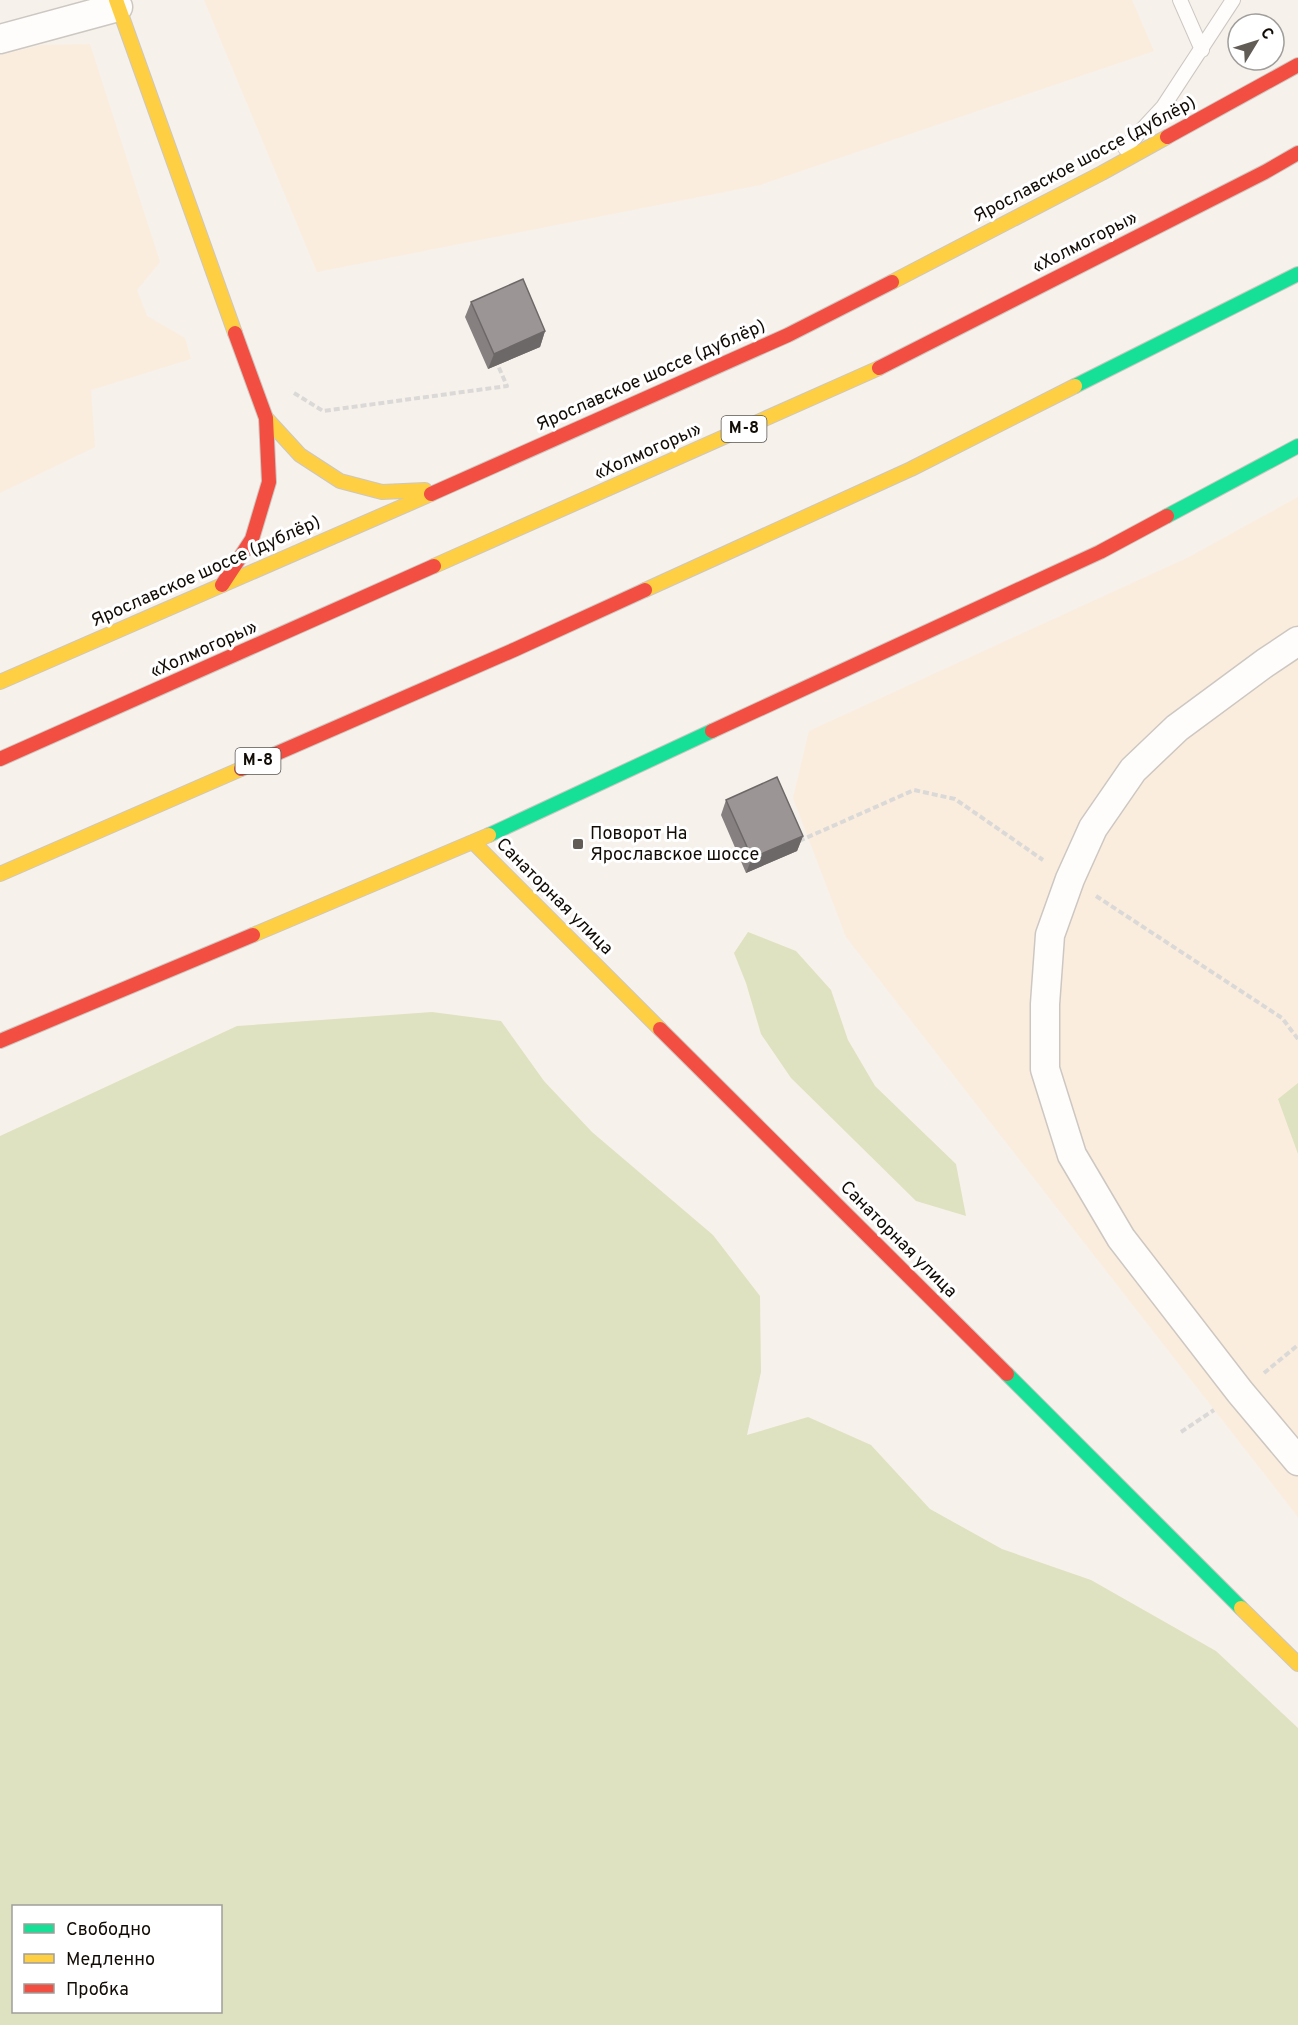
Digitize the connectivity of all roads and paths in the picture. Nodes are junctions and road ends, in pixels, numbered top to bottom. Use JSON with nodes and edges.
{"nodes":[{"id":1,"x":1180,"y":0,"type":"edge"},
{"id":2,"x":1233,"y":0,"type":"edge"},
{"id":3,"x":117,"y":4,"type":"edge"},
{"id":4,"x":0,"y":39,"type":"edge"},
{"id":5,"x":1202,"y":50,"type":"junction"},
{"id":6,"x":1298,"y":65,"type":"edge"},
{"id":7,"x":1298,"y":153,"type":"edge"},
{"id":8,"x":1102,"y":173,"type":"junction"},
{"id":9,"x":1298,"y":273,"type":"edge"},
{"id":10,"x":495,"y":357,"type":"edge"},
{"id":11,"x":287,"y":388,"type":"dead end"},
{"id":12,"x":266,"y":418,"type":"junction"},
{"id":13,"x":1298,"y":447,"type":"edge"},
{"id":14,"x":443,"y":489,"type":"junction"},
{"id":15,"x":222,"y":585,"type":"junction"},
{"id":16,"x":1298,"y":641,"type":"edge"},
{"id":17,"x":0,"y":682,"type":"edge"},
{"id":18,"x":0,"y":759,"type":"edge"},
{"id":19,"x":473,"y":842,"type":"junction"},
{"id":20,"x":0,"y":874,"type":"edge"},
{"id":21,"x":0,"y":1041,"type":"edge"},
{"id":22,"x":1298,"y":1461,"type":"edge"},
{"id":23,"x":1298,"y":1664,"type":"edge"}],
"edges":[{"from":1,"to":5,"type":"lane"},
{"from":2,"to":5,"type":"lane"},
{"from":3,"to":4,"type":"street"},
{"from":3,"to":12,"type":"main road"},
{"from":5,"to":8,"type":"lane"},
{"from":6,"to":8,"type":"main road","name":"Ярославское шоссе (дублёр)"},
{"from":7,"to":18,"type":"main road","name":"«Холмогоры»","number":"М-8"},
{"from":8,"to":14,"type":"main road","name":"Ярославское шоссе (дублёр)"},
{"from":9,"to":20,"type":"main road","number":"М-8"},
{"from":10,"to":11,"type":"path"},
{"from":12,"to":14,"type":"main road"},
{"from":12,"to":15,"type":"main road"},
{"from":13,"to":19,"type":"main road"},
{"from":14,"to":15,"type":"main road","name":"Ярославское шоссе (дублёр)"},
{"from":15,"to":17,"type":"main road","name":"Ярославское шоссе (дублёр)"},
{"from":16,"to":22,"type":"street"},
{"from":19,"to":21,"type":"main road"},
{"from":19,"to":23,"type":"main road","name":"Санаторная улица"}]}
